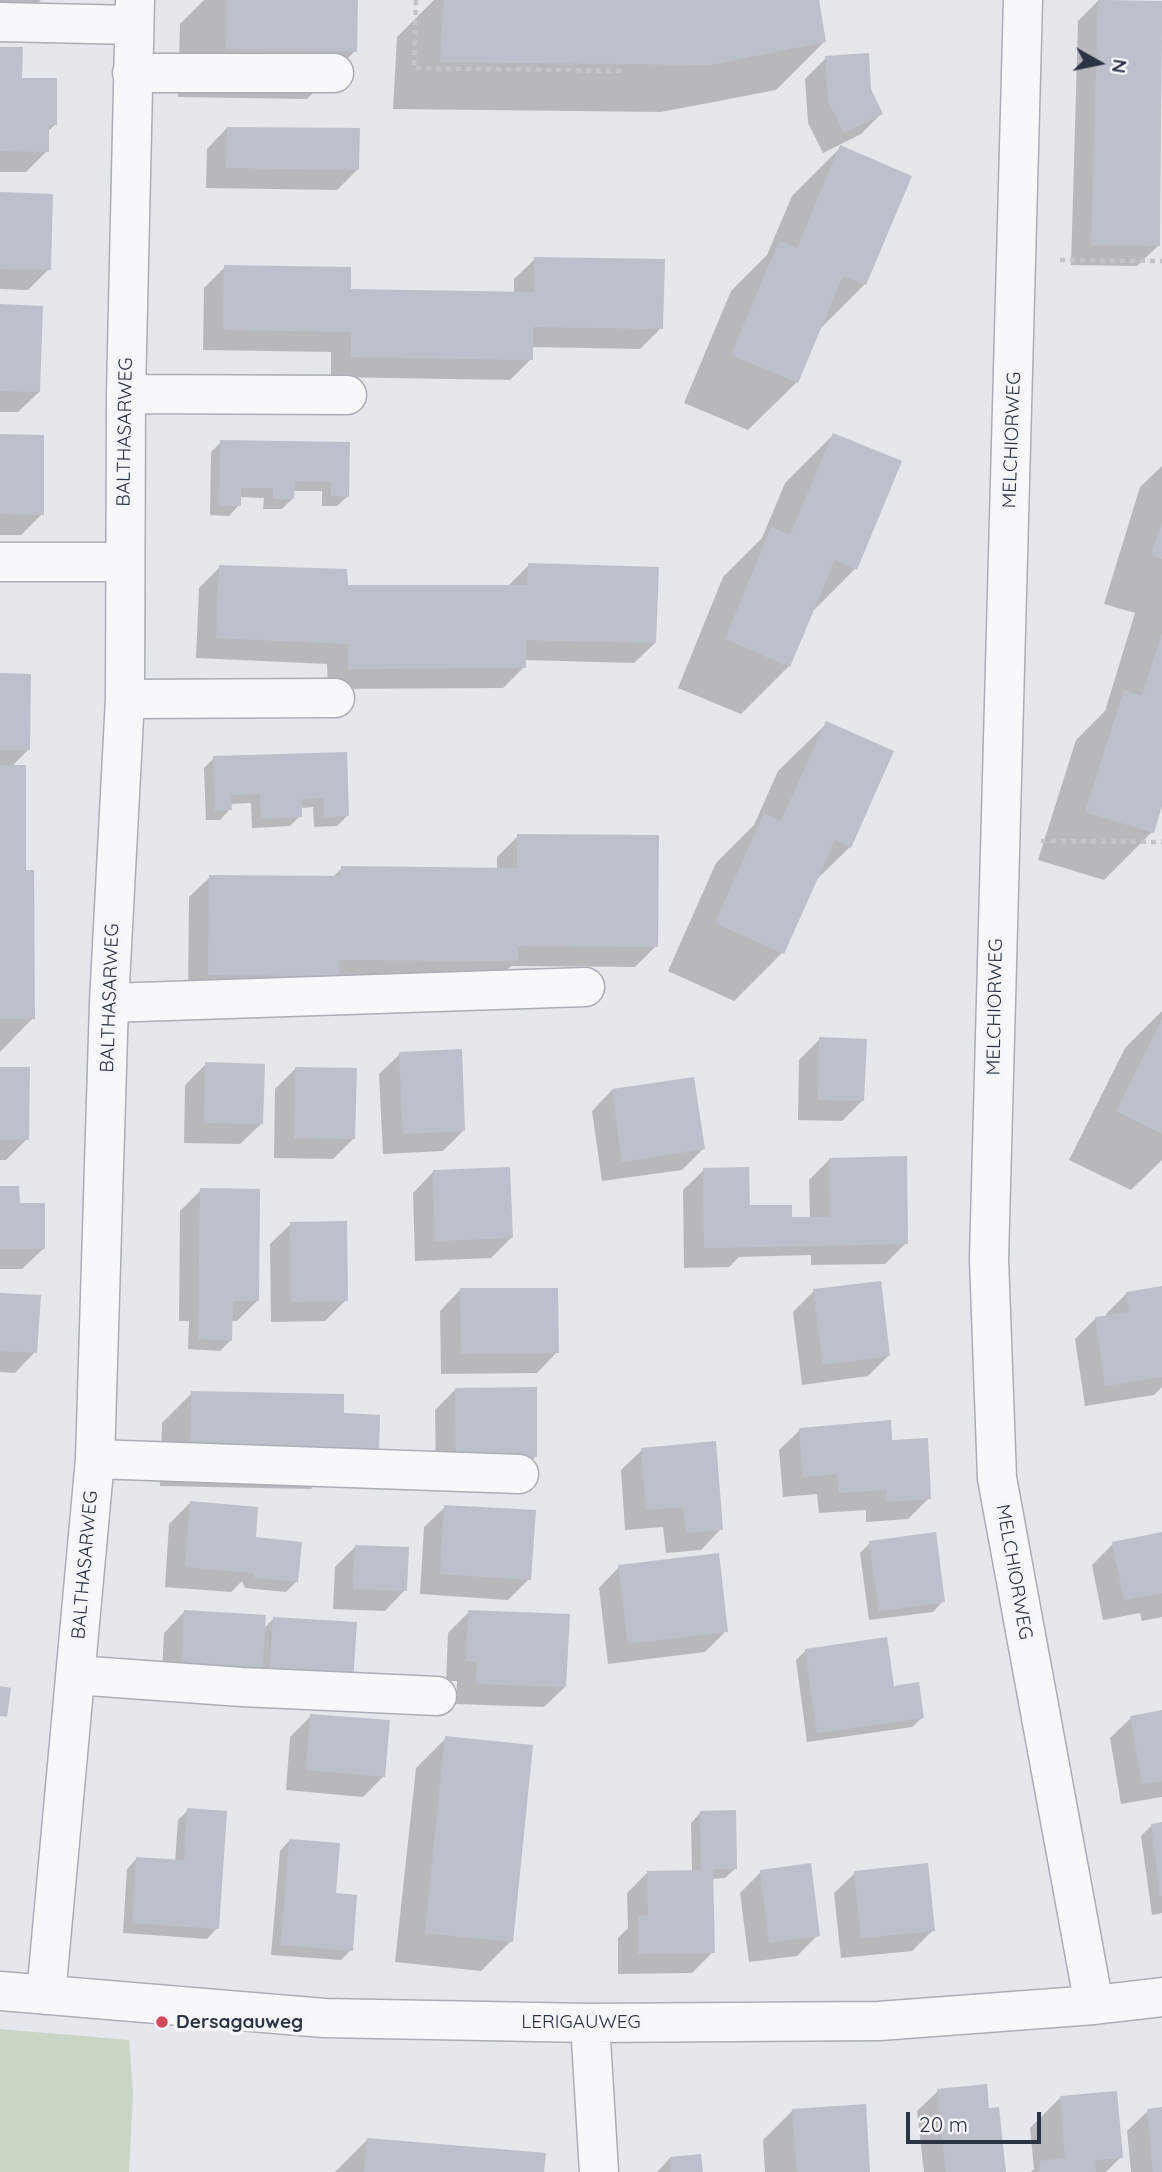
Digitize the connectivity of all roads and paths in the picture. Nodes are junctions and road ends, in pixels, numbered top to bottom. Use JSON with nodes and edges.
{"nodes":[{"id":1,"x":416,"y":0,"type":"edge"},
{"id":2,"x":1023,"y":0,"type":"edge"},
{"id":3,"x":135,"y":13,"type":"edge"},
{"id":4,"x":0,"y":22,"type":"edge"},
{"id":5,"x":626,"y":71,"type":"dead end"},
{"id":6,"x":334,"y":72,"type":"dead end"},
{"id":7,"x":132,"y":73,"type":"junction"},
{"id":8,"x":1017,"y":260,"type":"junction"},
{"id":9,"x":1162,"y":261,"type":"edge"},
{"id":10,"x":125,"y":394,"type":"junction"},
{"id":11,"x":347,"y":395,"type":"dead end"},
{"id":12,"x":0,"y":562,"type":"edge"},
{"id":13,"x":124,"y":562,"type":"junction"},
{"id":14,"x":335,"y":698,"type":"dead end"},
{"id":15,"x":125,"y":699,"type":"junction"},
{"id":16,"x":999,"y":840,"type":"junction"},
{"id":17,"x":1162,"y":842,"type":"edge"},
{"id":18,"x":585,"y":986,"type":"dead end"},
{"id":19,"x":109,"y":1003,"type":"junction"},
{"id":20,"x":95,"y":1460,"type":"junction"},
{"id":21,"x":519,"y":1474,"type":"dead end"},
{"id":22,"x":75,"y":1675,"type":"junction"},
{"id":23,"x":437,"y":1696,"type":"dead end"},
{"id":24,"x":0,"y":1991,"type":"edge"},
{"id":25,"x":46,"y":1994,"type":"junction"},
{"id":26,"x":1162,"y":1997,"type":"edge"},
{"id":27,"x":1094,"y":2005,"type":"junction"},
{"id":28,"x":590,"y":2023,"type":"junction"},
{"id":29,"x":598,"y":2172,"type":"edge"}],
"edges":[{"from":1,"to":5,"type":"path"},
{"from":2,"to":8,"type":"street","name":"MELCHIORWEG"},
{"from":3,"to":4,"type":"street"},
{"from":3,"to":7,"type":"street","name":"BALTHASARWEG"},
{"from":6,"to":7,"type":"street"},
{"from":7,"to":10,"type":"street","name":"BALTHASARWEG"},
{"from":8,"to":9,"type":"path"},
{"from":8,"to":16,"type":"street","name":"MELCHIORWEG"},
{"from":10,"to":11,"type":"street"},
{"from":10,"to":13,"type":"street","name":"BALTHASARWEG"},
{"from":12,"to":13,"type":"street"},
{"from":13,"to":15,"type":"street","name":"BALTHASARWEG"},
{"from":14,"to":15,"type":"street"},
{"from":15,"to":19,"type":"street","name":"BALTHASARWEG"},
{"from":16,"to":17,"type":"path"},
{"from":16,"to":27,"type":"street","name":"MELCHIORWEG"},
{"from":18,"to":19,"type":"street"},
{"from":19,"to":20,"type":"street","name":"BALTHASARWEG"},
{"from":20,"to":21,"type":"street"},
{"from":20,"to":22,"type":"street","name":"BALTHASARWEG"},
{"from":22,"to":23,"type":"street"},
{"from":22,"to":25,"type":"street","name":"BALTHASARWEG"},
{"from":24,"to":25,"type":"street","name":"LERIGAUWEG"},
{"from":25,"to":28,"type":"street","name":"LERIGAUWEG"},
{"from":26,"to":27,"type":"street","name":"LERIGAUWEG"},
{"from":27,"to":28,"type":"street","name":"LERIGAUWEG"},
{"from":28,"to":29,"type":"street"}]}
